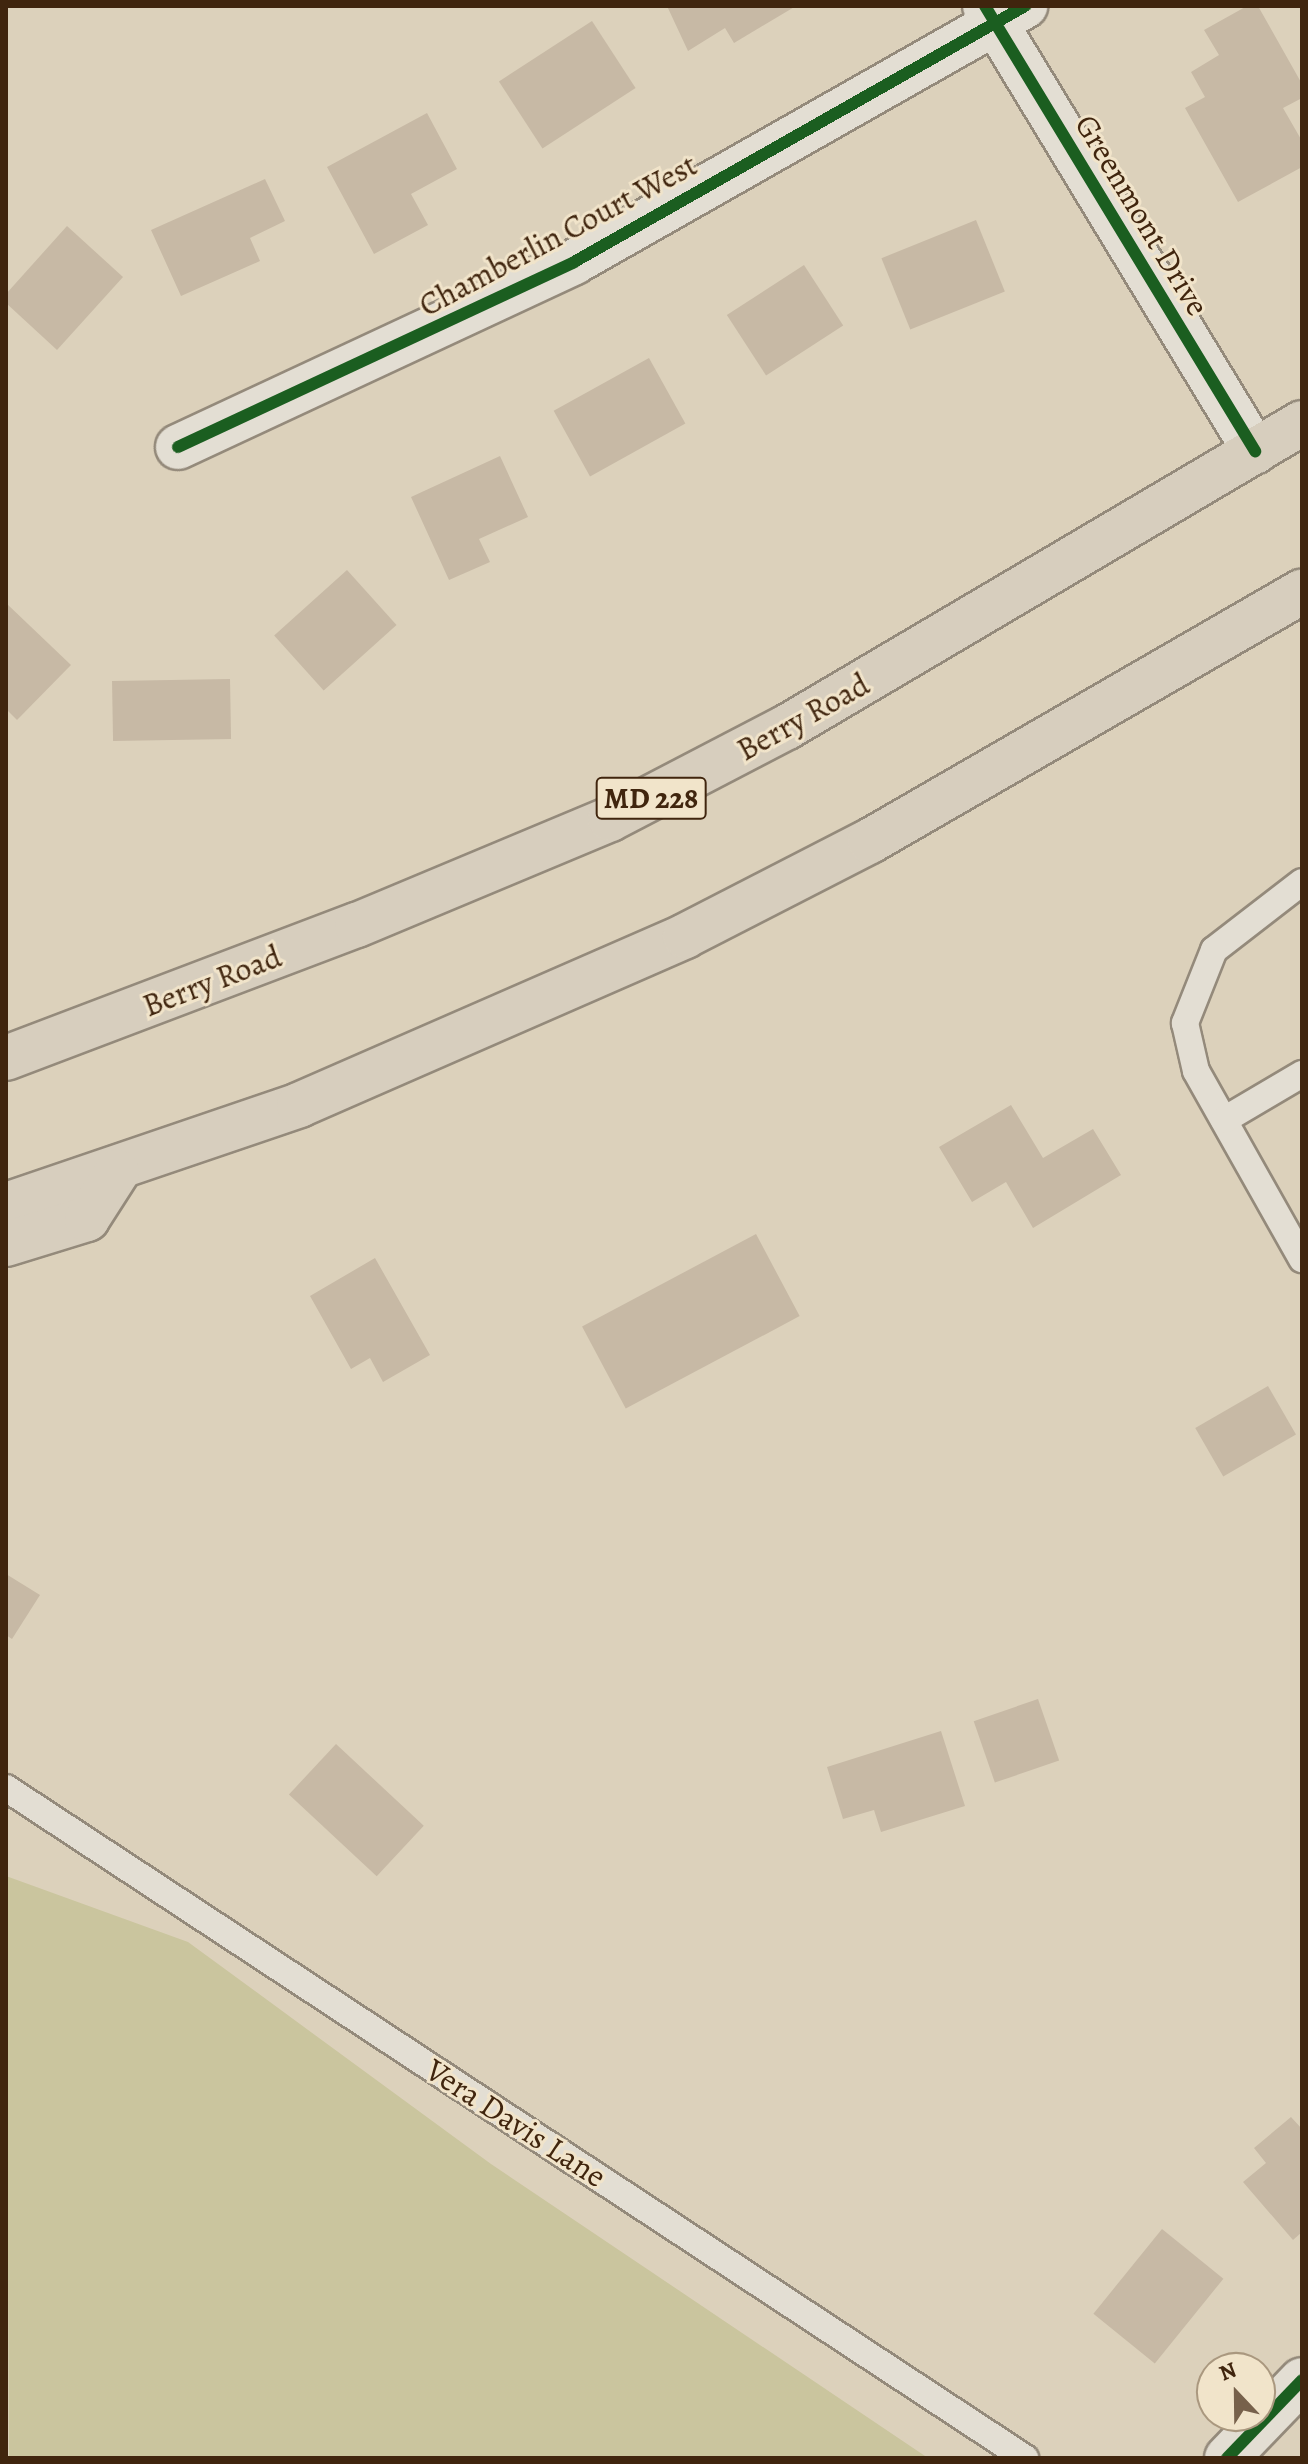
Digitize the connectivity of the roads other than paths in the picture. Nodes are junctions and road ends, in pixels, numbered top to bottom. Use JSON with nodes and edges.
{"nodes":[{"id":1,"x":1002,"y":12,"type":"edge"},
{"id":2,"x":1302,"y":423,"type":"edge"},
{"id":3,"x":178,"y":447,"type":"dead end"},
{"id":4,"x":1255,"y":451,"type":"junction"},
{"id":5,"x":1302,"y":592,"type":"edge"},
{"id":6,"x":1302,"y":882,"type":"edge"},
{"id":7,"x":6,"y":1058,"type":"edge"},
{"id":8,"x":1302,"y":1074,"type":"edge"},
{"id":9,"x":1224,"y":1120,"type":"junction"},
{"id":10,"x":117,"y":1172,"type":"junction"},
{"id":11,"x":6,"y":1205,"type":"edge"},
{"id":12,"x":6,"y":1244,"type":"edge"},
{"id":13,"x":1302,"y":1259,"type":"edge"},
{"id":14,"x":6,"y":1788,"type":"edge"},
{"id":15,"x":1302,"y":2380,"type":"edge"},
{"id":16,"x":1025,"y":2458,"type":"edge"},
{"id":17,"x":1227,"y":2458,"type":"edge"}],
"edges":[{"from":1,"to":3,"type":"street","name":"Chamberlin Court West"},
{"from":1,"to":4,"type":"street","name":"Greenmont Drive"},
{"from":2,"to":4,"type":"highway","name":"Berry Road","number":"MD 228"},
{"from":4,"to":7,"type":"highway","name":"Berry Road","number":"MD 228"},
{"from":5,"to":10,"type":"highway"},
{"from":6,"to":9,"type":"lane"},
{"from":8,"to":9,"type":"lane"},
{"from":9,"to":13,"type":"lane"},
{"from":10,"to":11,"type":"highway"},
{"from":10,"to":12,"type":"highway"},
{"from":14,"to":16,"type":"lane","name":"Vera Davis Lane"},
{"from":15,"to":17,"type":"street"}]}
